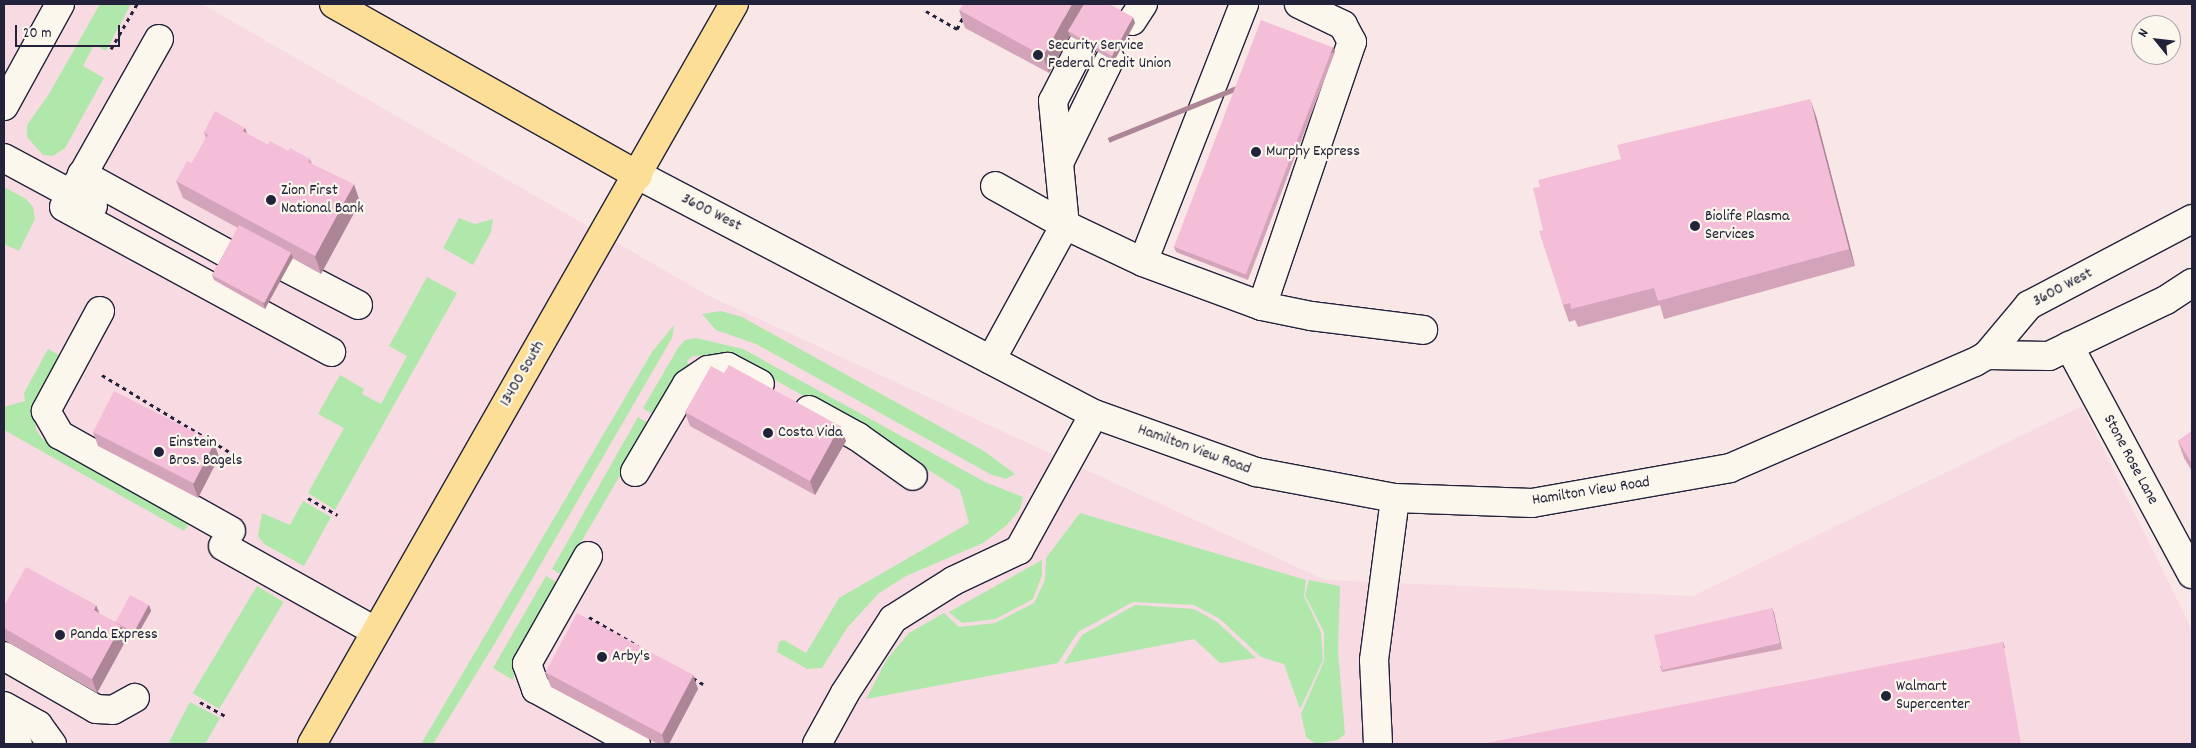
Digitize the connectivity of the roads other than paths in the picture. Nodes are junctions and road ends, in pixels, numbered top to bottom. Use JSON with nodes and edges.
{"nodes":[{"id":1,"x":60,"y":4,"type":"edge"},
{"id":2,"x":334,"y":4,"type":"edge"},
{"id":3,"x":734,"y":4,"type":"edge"},
{"id":4,"x":1244,"y":4,"type":"edge"},
{"id":5,"x":1299,"y":4,"type":"edge"},
{"id":6,"x":160,"y":39,"type":"dead end"},
{"id":7,"x":4,"y":106,"type":"edge"},
{"id":8,"x":4,"y":158,"type":"edge"},
{"id":9,"x":1059,"y":163,"type":"junction"},
{"id":10,"x":638,"y":175,"type":"junction"},
{"id":11,"x":77,"y":184,"type":"junction"},
{"id":12,"x":995,"y":186,"type":"dead end"},
{"id":13,"x":2192,"y":220,"type":"edge"},
{"id":14,"x":1065,"y":225,"type":"junction"},
{"id":15,"x":1143,"y":262,"type":"junction"},
{"id":16,"x":2192,"y":283,"type":"edge"},
{"id":17,"x":2192,"y":290,"type":"edge"},
{"id":18,"x":2166,"y":300,"type":"junction"},
{"id":19,"x":1262,"y":306,"type":"junction"},
{"id":20,"x":100,"y":311,"type":"dead end"},
{"id":21,"x":344,"y":329,"type":"junction"},
{"id":22,"x":1423,"y":330,"type":"dead end"},
{"id":23,"x":2069,"y":346,"type":"junction"},
{"id":24,"x":1987,"y":355,"type":"junction"},
{"id":25,"x":991,"y":360,"type":"junction"},
{"id":26,"x":1094,"y":414,"type":"junction"},
{"id":27,"x":636,"y":472,"type":"dead end"},
{"id":28,"x":913,"y":476,"type":"dead end"},
{"id":29,"x":1394,"y":498,"type":"junction"},
{"id":30,"x":588,"y":556,"type":"dead end"},
{"id":31,"x":2192,"y":574,"type":"edge"},
{"id":32,"x":375,"y":630,"type":"junction"},
{"id":33,"x":4,"y":656,"type":"edge"},
{"id":34,"x":135,"y":698,"type":"dead end"},
{"id":35,"x":4,"y":706,"type":"edge"},
{"id":36,"x":4,"y":736,"type":"edge"},
{"id":37,"x":18,"y":744,"type":"edge"},
{"id":38,"x":52,"y":744,"type":"edge"},
{"id":39,"x":312,"y":744,"type":"edge"},
{"id":40,"x":636,"y":744,"type":"edge"},
{"id":41,"x":817,"y":744,"type":"edge"},
{"id":42,"x":1378,"y":744,"type":"edge"}],
"edges":[{"from":1,"to":7,"type":"street"},
{"from":2,"to":10,"type":"main road","name":"3600 West"},
{"from":3,"to":10,"type":"main road","name":"13400 South"},
{"from":4,"to":15,"type":"street"},
{"from":5,"to":19,"type":"street"},
{"from":6,"to":11,"type":"street"},
{"from":8,"to":11,"type":"street"},
{"from":9,"to":9,"type":"street"},
{"from":9,"to":14,"type":"street"},
{"from":10,"to":25,"type":"street","name":"3600 West"},
{"from":10,"to":32,"type":"main road","name":"13400 South"},
{"from":11,"to":11,"type":"street"},
{"from":11,"to":21,"type":"street"},
{"from":12,"to":14,"type":"street"},
{"from":13,"to":24,"type":"street","name":"3600 West"},
{"from":14,"to":15,"type":"street"},
{"from":14,"to":25,"type":"street"},
{"from":15,"to":19,"type":"street"},
{"from":16,"to":18,"type":"street"},
{"from":17,"to":18,"type":"street"},
{"from":18,"to":23,"type":"street"},
{"from":19,"to":22,"type":"street"},
{"from":20,"to":32,"type":"street"},
{"from":21,"to":21,"type":"street"},
{"from":23,"to":24,"type":"street"},
{"from":23,"to":31,"type":"street","name":"Stone Rose Lane"},
{"from":24,"to":29,"type":"street","name":"Hamilton View Road"},
{"from":25,"to":26,"type":"street","name":"3600 West"},
{"from":26,"to":29,"type":"street","name":"Hamilton View Road"},
{"from":26,"to":41,"type":"street"},
{"from":27,"to":28,"type":"street"},
{"from":29,"to":42,"type":"street"},
{"from":30,"to":40,"type":"street"},
{"from":32,"to":39,"type":"main road","name":"13400 South"},
{"from":33,"to":34,"type":"street"},
{"from":35,"to":38,"type":"street"},
{"from":36,"to":37,"type":"street"}]}
